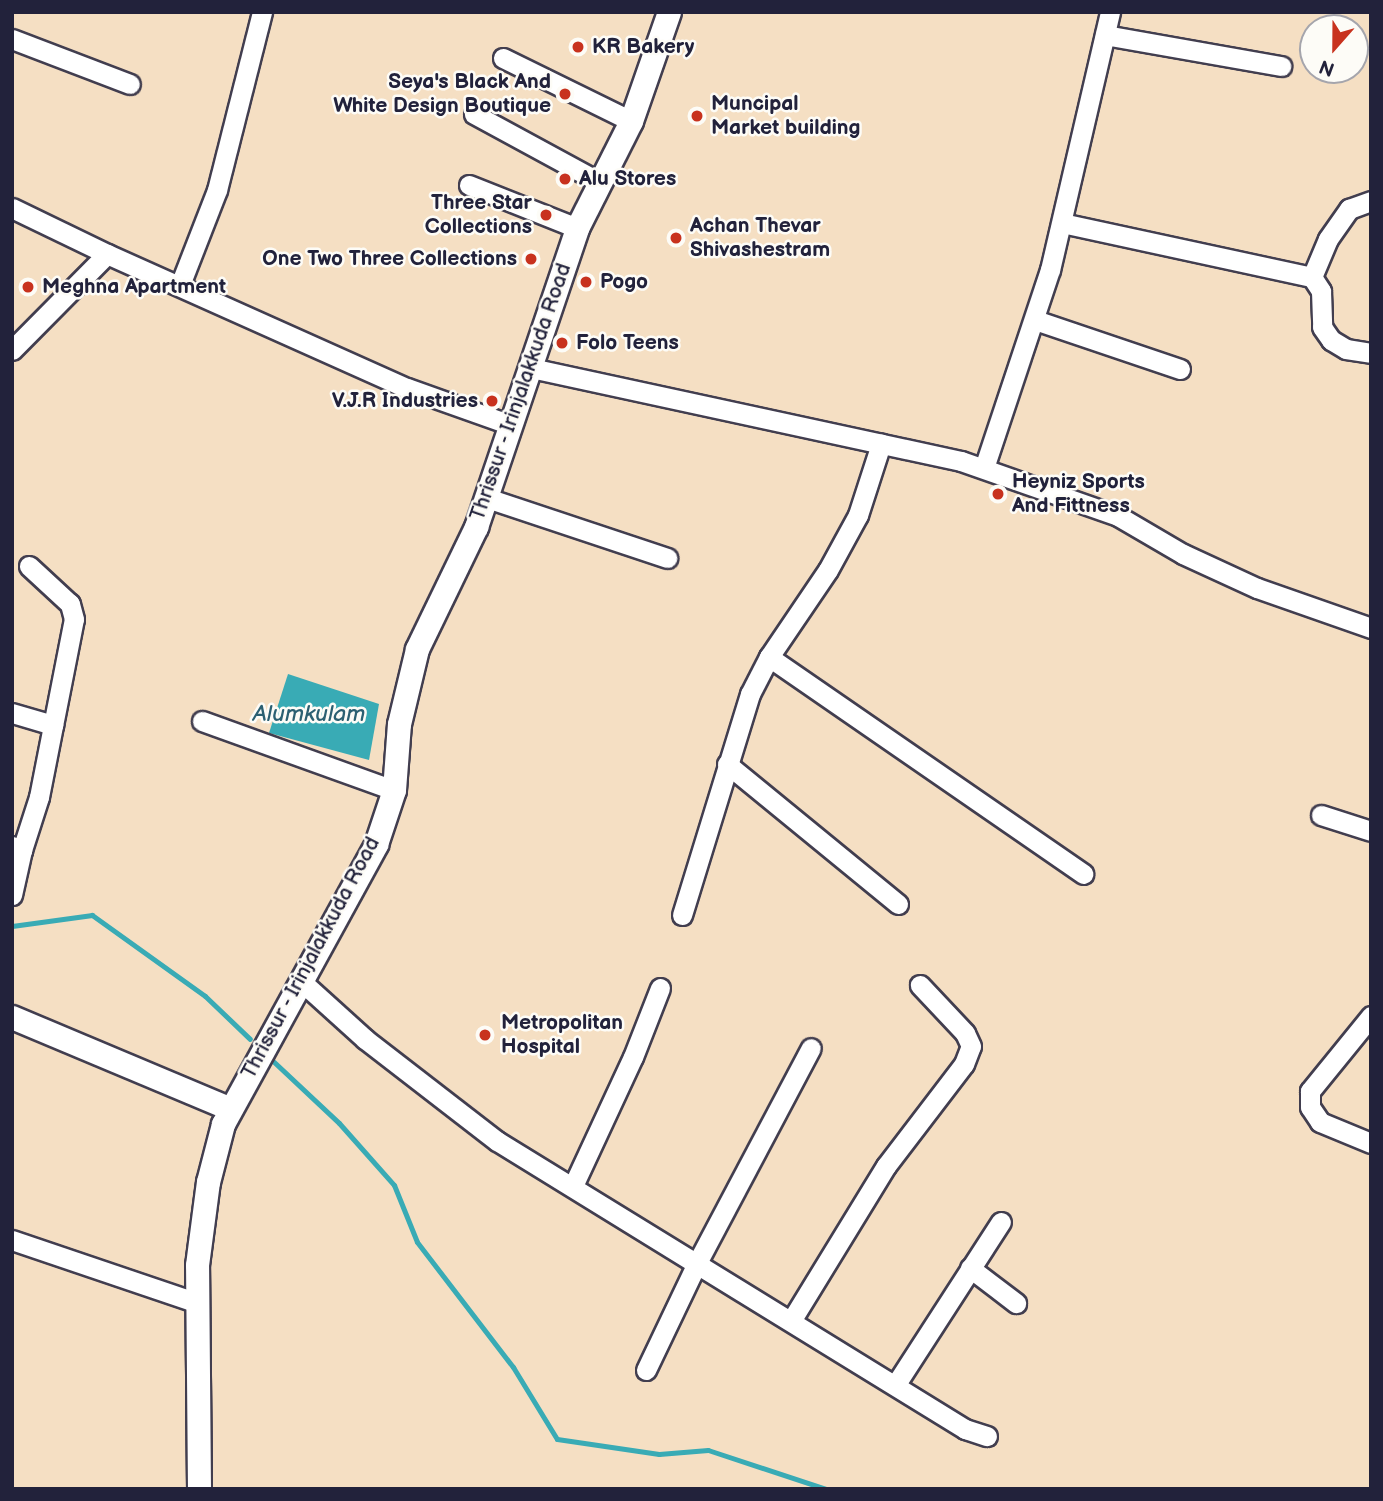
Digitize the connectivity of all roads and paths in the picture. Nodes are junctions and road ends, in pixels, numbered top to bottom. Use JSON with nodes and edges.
{"nodes":[{"id":1,"x":262,"y":12,"type":"edge"},
{"id":2,"x":669,"y":12,"type":"edge"},
{"id":3,"x":1110,"y":12,"type":"edge"},
{"id":4,"x":1105,"y":35,"type":"junction"},
{"id":5,"x":12,"y":39,"type":"edge"},
{"id":6,"x":503,"y":58,"type":"dead end"},
{"id":7,"x":1281,"y":66,"type":"dead end"},
{"id":8,"x":130,"y":84,"type":"dead end"},
{"id":9,"x":474,"y":114,"type":"dead end"},
{"id":10,"x":631,"y":121,"type":"junction"},
{"id":11,"x":599,"y":182,"type":"junction"},
{"id":12,"x":469,"y":186,"type":"dead end"},
{"id":13,"x":1371,"y":201,"type":"edge"},
{"id":14,"x":12,"y":208,"type":"edge"},
{"id":15,"x":1062,"y":223,"type":"junction"},
{"id":16,"x":577,"y":228,"type":"junction"},
{"id":17,"x":107,"y":254,"type":"junction"},
{"id":18,"x":1312,"y":276,"type":"junction"},
{"id":19,"x":180,"y":285,"type":"junction"},
{"id":20,"x":1035,"y":320,"type":"junction"},
{"id":21,"x":12,"y":350,"type":"edge"},
{"id":22,"x":1371,"y":353,"type":"edge"},
{"id":23,"x":531,"y":368,"type":"junction"},
{"id":24,"x":1180,"y":369,"type":"dead end"},
{"id":25,"x":511,"y":425,"type":"junction"},
{"id":26,"x":881,"y":444,"type":"junction"},
{"id":27,"x":984,"y":468,"type":"junction"},
{"id":28,"x":487,"y":498,"type":"junction"},
{"id":29,"x":667,"y":558,"type":"dead end"},
{"id":30,"x":29,"y":566,"type":"dead end"},
{"id":31,"x":1371,"y":628,"type":"edge"},
{"id":32,"x":769,"y":657,"type":"junction"},
{"id":33,"x":12,"y":713,"type":"edge"},
{"id":34,"x":202,"y":721,"type":"dead end"},
{"id":35,"x":53,"y":725,"type":"junction"},
{"id":36,"x":727,"y":764,"type":"junction"},
{"id":37,"x":394,"y":790,"type":"junction"},
{"id":38,"x":1321,"y":815,"type":"dead end"},
{"id":39,"x":1371,"y":831,"type":"edge"},
{"id":40,"x":17,"y":848,"type":"edge"},
{"id":41,"x":1083,"y":874,"type":"dead end"},
{"id":42,"x":12,"y":895,"type":"edge"},
{"id":43,"x":898,"y":904,"type":"dead end"},
{"id":44,"x":682,"y":915,"type":"dead end"},
{"id":45,"x":302,"y":982,"type":"junction"},
{"id":46,"x":920,"y":985,"type":"dead end"},
{"id":47,"x":660,"y":988,"type":"dead end"},
{"id":48,"x":1371,"y":1016,"type":"edge"},
{"id":49,"x":12,"y":1017,"type":"edge"},
{"id":50,"x":811,"y":1048,"type":"dead end"},
{"id":51,"x":229,"y":1108,"type":"junction"},
{"id":52,"x":1371,"y":1143,"type":"edge"},
{"id":53,"x":573,"y":1185,"type":"junction"},
{"id":54,"x":1001,"y":1222,"type":"dead end"},
{"id":55,"x":12,"y":1240,"type":"edge"},
{"id":56,"x":697,"y":1264,"type":"junction"},
{"id":57,"x":970,"y":1268,"type":"junction"},
{"id":58,"x":198,"y":1303,"type":"junction"},
{"id":59,"x":1016,"y":1303,"type":"dead end"},
{"id":60,"x":791,"y":1321,"type":"junction"},
{"id":61,"x":646,"y":1370,"type":"dead end"},
{"id":62,"x":896,"y":1384,"type":"junction"},
{"id":63,"x":987,"y":1437,"type":"dead end"},
{"id":64,"x":199,"y":1489,"type":"edge"}],
"edges":[{"from":1,"to":19,"type":"street"},
{"from":2,"to":10,"type":"main road","name":"Thrissur - Irinjalakkuda Road"},
{"from":3,"to":4,"type":"street"},
{"from":4,"to":7,"type":"street"},
{"from":4,"to":15,"type":"street"},
{"from":5,"to":8,"type":"street"},
{"from":6,"to":10,"type":"street"},
{"from":9,"to":11,"type":"street"},
{"from":10,"to":11,"type":"main road","name":"Thrissur - Irinjalakkuda Road"},
{"from":11,"to":16,"type":"main road","name":"Thrissur - Irinjalakkuda Road"},
{"from":12,"to":16,"type":"street"},
{"from":13,"to":18,"type":"street"},
{"from":14,"to":17,"type":"street"},
{"from":15,"to":18,"type":"street"},
{"from":15,"to":20,"type":"street"},
{"from":16,"to":23,"type":"main road","name":"Thrissur - Irinjalakkuda Road"},
{"from":17,"to":19,"type":"street"},
{"from":17,"to":21,"type":"street"},
{"from":18,"to":22,"type":"street"},
{"from":19,"to":25,"type":"street"},
{"from":20,"to":24,"type":"street"},
{"from":20,"to":27,"type":"street"},
{"from":23,"to":25,"type":"main road","name":"Thrissur - Irinjalakkuda Road"},
{"from":23,"to":26,"type":"street"},
{"from":25,"to":28,"type":"main road","name":"Thrissur - Irinjalakkuda Road"},
{"from":26,"to":27,"type":"street"},
{"from":26,"to":32,"type":"street"},
{"from":27,"to":31,"type":"street"},
{"from":28,"to":29,"type":"street"},
{"from":28,"to":37,"type":"main road","name":"Thrissur - Irinjalakkuda Road"},
{"from":30,"to":35,"type":"street"},
{"from":32,"to":36,"type":"street"},
{"from":32,"to":41,"type":"street"},
{"from":33,"to":35,"type":"street"},
{"from":34,"to":37,"type":"street"},
{"from":35,"to":40,"type":"street"},
{"from":36,"to":43,"type":"street"},
{"from":36,"to":44,"type":"street"},
{"from":37,"to":45,"type":"main road","name":"Thrissur - Irinjalakkuda Road"},
{"from":38,"to":39,"type":"street"},
{"from":40,"to":42,"type":"street"},
{"from":45,"to":51,"type":"main road","name":"Thrissur - Irinjalakkuda Road"},
{"from":45,"to":53,"type":"street"},
{"from":46,"to":60,"type":"street"},
{"from":47,"to":53,"type":"street"},
{"from":48,"to":52,"type":"street"},
{"from":49,"to":51,"type":"main road"},
{"from":50,"to":56,"type":"street"},
{"from":51,"to":58,"type":"main road","name":"Thrissur - Irinjalakkuda Road"},
{"from":53,"to":56,"type":"street"},
{"from":54,"to":57,"type":"street"},
{"from":55,"to":58,"type":"street"},
{"from":56,"to":60,"type":"street"},
{"from":56,"to":61,"type":"street"},
{"from":57,"to":59,"type":"street"},
{"from":57,"to":62,"type":"street"},
{"from":58,"to":64,"type":"main road","name":"Thrissur - Irinjalakkuda Road"},
{"from":60,"to":62,"type":"street"},
{"from":62,"to":63,"type":"street"}]}
